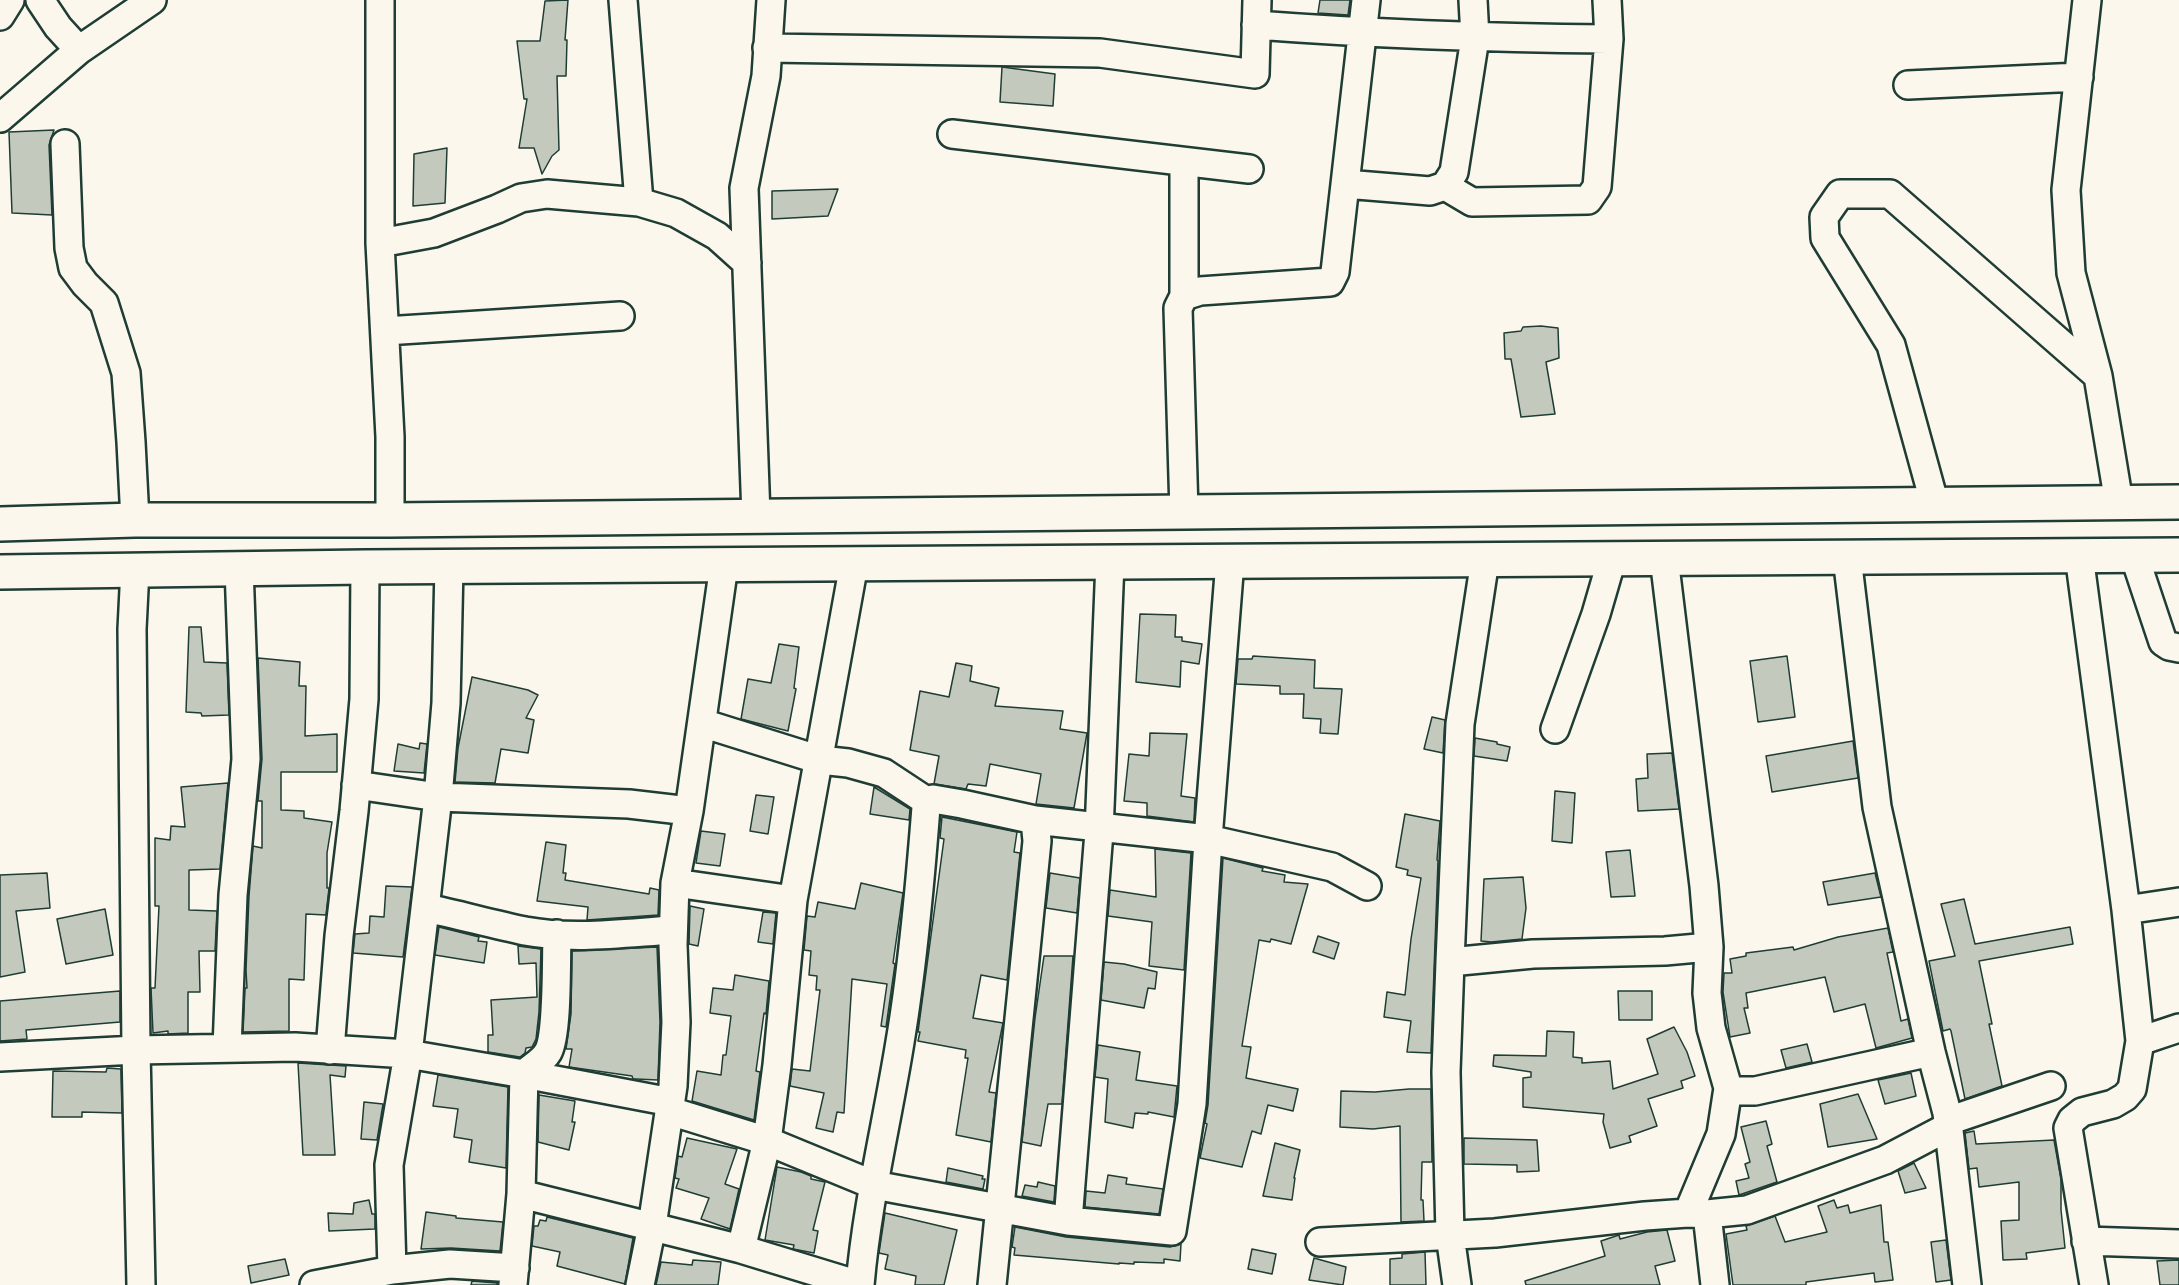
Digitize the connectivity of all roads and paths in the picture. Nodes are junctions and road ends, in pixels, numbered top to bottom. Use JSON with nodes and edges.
{"nodes":[{"id":1,"x":10,"y":0,"type":"edge"},
{"id":2,"x":40,"y":0,"type":"edge"},
{"id":3,"x":152,"y":0,"type":"edge"},
{"id":4,"x":380,"y":0,"type":"edge"},
{"id":5,"x":623,"y":0,"type":"edge"},
{"id":6,"x":771,"y":0,"type":"edge"},
{"id":7,"x":1366,"y":0,"type":"edge"},
{"id":8,"x":1473,"y":0,"type":"edge"},
{"id":9,"x":1607,"y":0,"type":"edge"},
{"id":10,"x":2087,"y":0,"type":"edge"},
{"id":11,"x":1256,"y":12,"type":"edge"},
{"id":12,"x":0,"y":16,"type":"edge"},
{"id":13,"x":1363,"y":33,"type":"junction"},
{"id":14,"x":1475,"y":38,"type":"junction"},
{"id":15,"x":1609,"y":39,"type":"junction"},
{"id":16,"x":768,"y":48,"type":"junction"},
{"id":17,"x":79,"y":50,"type":"junction"},
{"id":18,"x":2079,"y":77,"type":"junction"},
{"id":19,"x":1908,"y":85,"type":"dead end"},
{"id":20,"x":0,"y":118,"type":"edge"},
{"id":21,"x":952,"y":134,"type":"dead end"},
{"id":22,"x":65,"y":144,"type":"dead end"},
{"id":23,"x":1184,"y":162,"type":"junction"},
{"id":24,"x":1249,"y":169,"type":"dead end"},
{"id":25,"x":1345,"y":184,"type":"junction"},
{"id":26,"x":1445,"y":186,"type":"junction"},
{"id":27,"x":639,"y":202,"type":"junction"},
{"id":28,"x":380,"y":243,"type":"junction"},
{"id":29,"x":747,"y":263,"type":"junction"},
{"id":30,"x":1184,"y":296,"type":"junction"},
{"id":31,"x":620,"y":316,"type":"dead end"},
{"id":32,"x":385,"y":331,"type":"junction"},
{"id":33,"x":2098,"y":376,"type":"junction"},
{"id":34,"x":2179,"y":502,"type":"edge"},
{"id":35,"x":2119,"y":503,"type":"junction"},
{"id":36,"x":1935,"y":505,"type":"junction"},
{"id":37,"x":1184,"y":512,"type":"junction"},
{"id":38,"x":756,"y":516,"type":"junction"},
{"id":39,"x":135,"y":520,"type":"junction"},
{"id":40,"x":390,"y":520,"type":"junction"},
{"id":41,"x":0,"y":524,"type":"edge"},
{"id":42,"x":2079,"y":555,"type":"junction"},
{"id":43,"x":2134,"y":555,"type":"junction"},
{"id":44,"x":2179,"y":555,"type":"edge"},
{"id":45,"x":1847,"y":557,"type":"junction"},
{"id":46,"x":1665,"y":558,"type":"junction"},
{"id":47,"x":1612,"y":559,"type":"junction"},
{"id":48,"x":1485,"y":560,"type":"junction"},
{"id":49,"x":1230,"y":561,"type":"junction"},
{"id":50,"x":1110,"y":562,"type":"junction"},
{"id":51,"x":854,"y":564,"type":"junction"},
{"id":52,"x":724,"y":565,"type":"junction"},
{"id":53,"x":450,"y":566,"type":"junction"},
{"id":54,"x":365,"y":567,"type":"junction"},
{"id":55,"x":239,"y":568,"type":"junction"},
{"id":56,"x":135,"y":569,"type":"junction"},
{"id":57,"x":0,"y":572,"type":"edge"},
{"id":58,"x":2179,"y":648,"type":"edge"},
{"id":59,"x":702,"y":723,"type":"junction"},
{"id":60,"x":1555,"y":729,"type":"dead end"},
{"id":61,"x":820,"y":760,"type":"junction"},
{"id":62,"x":356,"y":785,"type":"junction"},
{"id":63,"x":438,"y":796,"type":"junction"},
{"id":64,"x":928,"y":802,"type":"junction"},
{"id":65,"x":689,"y":811,"type":"junction"},
{"id":66,"x":1035,"y":820,"type":"junction"},
{"id":67,"x":1099,"y":828,"type":"junction"},
{"id":68,"x":1208,"y":839,"type":"junction"},
{"id":69,"x":675,"y":883,"type":"junction"},
{"id":70,"x":1367,"y":886,"type":"dead end"},
{"id":71,"x":793,"y":900,"type":"junction"},
{"id":72,"x":2179,"y":902,"type":"edge"},
{"id":73,"x":426,"y":908,"type":"junction"},
{"id":74,"x":2126,"y":910,"type":"junction"},
{"id":75,"x":673,"y":930,"type":"junction"},
{"id":76,"x":557,"y":934,"type":"junction"},
{"id":77,"x":1709,"y":947,"type":"junction"},
{"id":78,"x":1450,"y":962,"type":"junction"},
{"id":79,"x":2179,"y":1028,"type":"edge"},
{"id":80,"x":2140,"y":1041,"type":"junction"},
{"id":81,"x":227,"y":1048,"type":"junction"},
{"id":82,"x":136,"y":1050,"type":"junction"},
{"id":83,"x":330,"y":1050,"type":"junction"},
{"id":84,"x":1931,"y":1052,"type":"junction"},
{"id":85,"x":408,"y":1054,"type":"junction"},
{"id":86,"x":0,"y":1057,"type":"edge"},
{"id":87,"x":524,"y":1074,"type":"junction"},
{"id":88,"x":2051,"y":1086,"type":"dead end"},
{"id":89,"x":1728,"y":1088,"type":"junction"},
{"id":90,"x":670,"y":1107,"type":"junction"},
{"id":91,"x":1948,"y":1121,"type":"junction"},
{"id":92,"x":767,"y":1141,"type":"junction"},
{"id":93,"x":874,"y":1185,"type":"junction"},
{"id":94,"x":521,"y":1194,"type":"junction"},
{"id":95,"x":999,"y":1210,"type":"junction"},
{"id":96,"x":1697,"y":1214,"type":"junction"},
{"id":97,"x":1068,"y":1221,"type":"junction"},
{"id":98,"x":652,"y":1226,"type":"junction"},
{"id":99,"x":1450,"y":1235,"type":"junction"},
{"id":100,"x":2086,"y":1241,"type":"junction"},
{"id":101,"x":1320,"y":1242,"type":"dead end"},
{"id":102,"x":2179,"y":1244,"type":"edge"},
{"id":103,"x":741,"y":1249,"type":"junction"},
{"id":104,"x":393,"y":1270,"type":"junction"},
{"id":105,"x":514,"y":1277,"type":"edge"},
{"id":106,"x":141,"y":1285,"type":"edge"},
{"id":107,"x":314,"y":1285,"type":"edge"},
{"id":108,"x":640,"y":1285,"type":"edge"},
{"id":109,"x":860,"y":1285,"type":"edge"},
{"id":110,"x":992,"y":1285,"type":"edge"},
{"id":111,"x":1457,"y":1285,"type":"edge"},
{"id":112,"x":1715,"y":1285,"type":"edge"},
{"id":113,"x":1967,"y":1285,"type":"edge"},
{"id":114,"x":2094,"y":1285,"type":"edge"}],
"edges":[{"from":1,"to":12,"type":"street"},
{"from":2,"to":17,"type":"street"},
{"from":3,"to":17,"type":"street"},
{"from":4,"to":28,"type":"street"},
{"from":5,"to":27,"type":"street"},
{"from":6,"to":16,"type":"street"},
{"from":7,"to":13,"type":"street"},
{"from":8,"to":14,"type":"street"},
{"from":9,"to":15,"type":"street"},
{"from":10,"to":18,"type":"street"},
{"from":11,"to":13,"type":"street"},
{"from":11,"to":16,"type":"street"},
{"from":13,"to":14,"type":"street"},
{"from":13,"to":25,"type":"street"},
{"from":14,"to":15,"type":"street"},
{"from":14,"to":26,"type":"street"},
{"from":15,"to":26,"type":"street"},
{"from":16,"to":29,"type":"street"},
{"from":17,"to":20,"type":"street"},
{"from":18,"to":19,"type":"street"},
{"from":18,"to":33,"type":"street"},
{"from":21,"to":23,"type":"street"},
{"from":22,"to":39,"type":"street"},
{"from":23,"to":24,"type":"street"},
{"from":23,"to":30,"type":"street"},
{"from":25,"to":26,"type":"street"},
{"from":25,"to":30,"type":"street"},
{"from":27,"to":28,"type":"street"},
{"from":27,"to":29,"type":"street"},
{"from":28,"to":32,"type":"street"},
{"from":29,"to":38,"type":"street"},
{"from":30,"to":37,"type":"street"},
{"from":31,"to":32,"type":"street"},
{"from":32,"to":40,"type":"street"},
{"from":33,"to":35,"type":"street"},
{"from":33,"to":36,"type":"street"},
{"from":34,"to":35,"type":"main road"},
{"from":35,"to":36,"type":"main road"},
{"from":36,"to":37,"type":"main road"},
{"from":37,"to":38,"type":"main road"},
{"from":38,"to":40,"type":"main road"},
{"from":39,"to":40,"type":"main road"},
{"from":39,"to":41,"type":"main road"},
{"from":42,"to":43,"type":"main road"},
{"from":42,"to":45,"type":"main road"},
{"from":42,"to":74,"type":"street"},
{"from":43,"to":44,"type":"main road"},
{"from":43,"to":58,"type":"street"},
{"from":45,"to":46,"type":"main road"},
{"from":45,"to":84,"type":"street"},
{"from":46,"to":47,"type":"main road"},
{"from":46,"to":77,"type":"street"},
{"from":47,"to":48,"type":"main road"},
{"from":47,"to":60,"type":"street"},
{"from":48,"to":49,"type":"main road"},
{"from":48,"to":78,"type":"street"},
{"from":49,"to":50,"type":"main road"},
{"from":49,"to":68,"type":"street"},
{"from":50,"to":51,"type":"main road"},
{"from":50,"to":67,"type":"street"},
{"from":51,"to":52,"type":"main road"},
{"from":51,"to":61,"type":"street"},
{"from":52,"to":53,"type":"main road"},
{"from":52,"to":59,"type":"street"},
{"from":53,"to":54,"type":"main road"},
{"from":53,"to":63,"type":"street"},
{"from":54,"to":55,"type":"main road"},
{"from":54,"to":62,"type":"street"},
{"from":55,"to":56,"type":"main road"},
{"from":55,"to":81,"type":"street"},
{"from":56,"to":57,"type":"main road"},
{"from":56,"to":82,"type":"street"},
{"from":59,"to":61,"type":"street"},
{"from":59,"to":65,"type":"street"},
{"from":61,"to":64,"type":"street"},
{"from":61,"to":71,"type":"street"},
{"from":62,"to":63,"type":"street"},
{"from":62,"to":83,"type":"street"},
{"from":63,"to":65,"type":"street"},
{"from":63,"to":73,"type":"street"},
{"from":64,"to":66,"type":"street"},
{"from":64,"to":93,"type":"street"},
{"from":65,"to":69,"type":"street"},
{"from":66,"to":67,"type":"street"},
{"from":66,"to":95,"type":"street"},
{"from":67,"to":68,"type":"street"},
{"from":67,"to":97,"type":"street"},
{"from":68,"to":70,"type":"street"},
{"from":68,"to":97,"type":"street"},
{"from":69,"to":71,"type":"street"},
{"from":69,"to":75,"type":"street"},
{"from":71,"to":92,"type":"street"},
{"from":72,"to":74,"type":"street"},
{"from":73,"to":76,"type":"street"},
{"from":73,"to":85,"type":"street"},
{"from":74,"to":80,"type":"street"},
{"from":75,"to":76,"type":"street"},
{"from":75,"to":90,"type":"street"},
{"from":76,"to":87,"type":"street"},
{"from":77,"to":78,"type":"street"},
{"from":77,"to":89,"type":"street"},
{"from":78,"to":99,"type":"street"},
{"from":79,"to":80,"type":"street"},
{"from":80,"to":100,"type":"street"},
{"from":81,"to":82,"type":"street"},
{"from":81,"to":83,"type":"street"},
{"from":82,"to":86,"type":"street"},
{"from":82,"to":106,"type":"street"},
{"from":83,"to":85,"type":"street"},
{"from":84,"to":89,"type":"street"},
{"from":84,"to":91,"type":"street"},
{"from":85,"to":87,"type":"street"},
{"from":85,"to":104,"type":"street"},
{"from":87,"to":90,"type":"street"},
{"from":87,"to":94,"type":"street"},
{"from":88,"to":91,"type":"street"},
{"from":89,"to":96,"type":"street"},
{"from":90,"to":92,"type":"street"},
{"from":90,"to":98,"type":"street"},
{"from":91,"to":96,"type":"street"},
{"from":91,"to":113,"type":"street"},
{"from":92,"to":93,"type":"street"},
{"from":92,"to":103,"type":"street"},
{"from":93,"to":95,"type":"street"},
{"from":93,"to":109,"type":"street"},
{"from":94,"to":98,"type":"street"},
{"from":94,"to":105,"type":"street"},
{"from":95,"to":97,"type":"street"},
{"from":95,"to":110,"type":"street"},
{"from":96,"to":99,"type":"street"},
{"from":96,"to":112,"type":"street"},
{"from":98,"to":103,"type":"street"},
{"from":98,"to":108,"type":"street"},
{"from":99,"to":101,"type":"street"},
{"from":99,"to":111,"type":"street"},
{"from":100,"to":102,"type":"street"},
{"from":100,"to":114,"type":"street"},
{"from":103,"to":109,"type":"street"},
{"from":104,"to":105,"type":"street"},
{"from":104,"to":107,"type":"street"}]}
